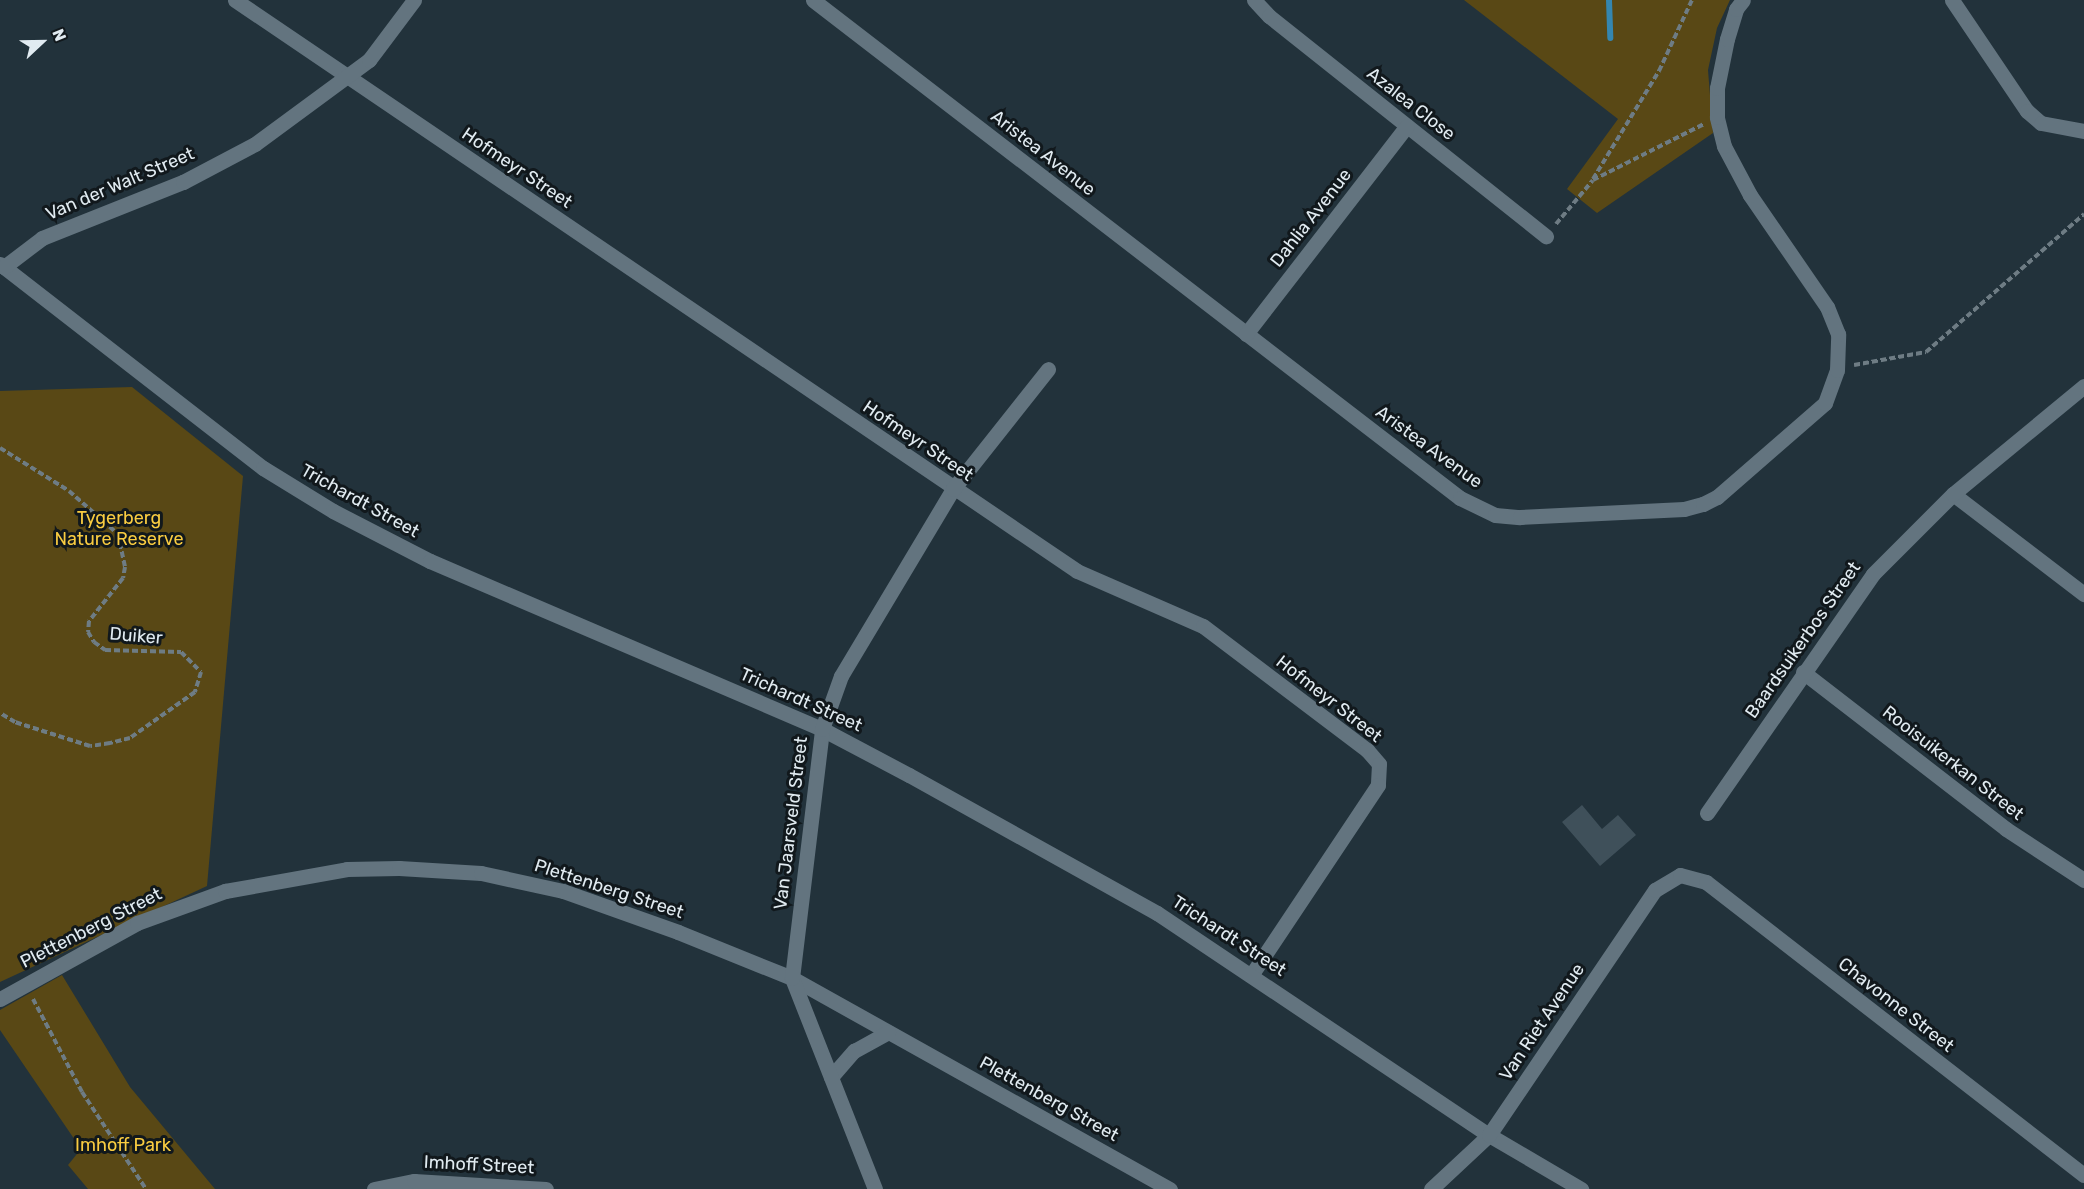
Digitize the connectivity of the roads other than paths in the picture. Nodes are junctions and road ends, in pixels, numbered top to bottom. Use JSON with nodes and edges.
{"nodes":[{"id":1,"x":235,"y":0,"type":"edge"},
{"id":2,"x":414,"y":0,"type":"edge"},
{"id":3,"x":813,"y":0,"type":"edge"},
{"id":4,"x":1254,"y":0,"type":"edge"},
{"id":5,"x":1743,"y":0,"type":"edge"},
{"id":6,"x":1952,"y":0,"type":"edge"},
{"id":7,"x":348,"y":77,"type":"junction"},
{"id":8,"x":1407,"y":126,"type":"junction"},
{"id":9,"x":2084,"y":131,"type":"edge"},
{"id":10,"x":1546,"y":236,"type":"road end"},
{"id":11,"x":2,"y":266,"type":"edge"},
{"id":12,"x":1246,"y":334,"type":"junction"},
{"id":13,"x":1048,"y":369,"type":"dead end"},
{"id":14,"x":2084,"y":386,"type":"edge"},
{"id":15,"x":953,"y":489,"type":"junction"},
{"id":16,"x":1953,"y":494,"type":"junction"},
{"id":17,"x":2084,"y":594,"type":"edge"},
{"id":18,"x":1803,"y":672,"type":"junction"},
{"id":19,"x":822,"y":729,"type":"junction"},
{"id":20,"x":1707,"y":813,"type":"dead end"},
{"id":21,"x":1680,"y":875,"type":"joint"},
{"id":22,"x":2084,"y":880,"type":"edge"},
{"id":23,"x":1252,"y":974,"type":"junction"},
{"id":24,"x":792,"y":978,"type":"junction"},
{"id":25,"x":0,"y":999,"type":"edge"},
{"id":26,"x":888,"y":1032,"type":"junction"},
{"id":27,"x":831,"y":1077,"type":"junction"},
{"id":28,"x":1489,"y":1136,"type":"junction"},
{"id":29,"x":2084,"y":1175,"type":"edge"},
{"id":30,"x":374,"y":1189,"type":"edge"},
{"id":31,"x":546,"y":1189,"type":"edge"},
{"id":32,"x":875,"y":1189,"type":"edge"},
{"id":33,"x":1170,"y":1189,"type":"edge"},
{"id":34,"x":1431,"y":1189,"type":"edge"},
{"id":35,"x":1581,"y":1189,"type":"edge"}],
"edges":[{"from":1,"to":7,"type":"street","name":"Hofmeyr Street"},
{"from":2,"to":7,"type":"street","name":"Van der Walt Street"},
{"from":3,"to":12,"type":"street","name":"Aristea Avenue"},
{"from":4,"to":8,"type":"street","name":"Azalea Close"},
{"from":5,"to":12,"type":"street","name":"Aristea Avenue"},
{"from":6,"to":9,"type":"street"},
{"from":7,"to":11,"type":"street","name":"Van der Walt Street"},
{"from":7,"to":15,"type":"street","name":"Hofmeyr Street"},
{"from":8,"to":10,"type":"street","name":"Azalea Close"},
{"from":8,"to":12,"type":"street","name":"Dahlia Avenue"},
{"from":11,"to":19,"type":"street","name":"Trichardt Street"},
{"from":13,"to":15,"type":"street","name":"Van Jaarsveld Street"},
{"from":14,"to":16,"type":"street","name":"Baardsuikerbos Street"},
{"from":15,"to":19,"type":"street","name":"Van Jaarsveld Street"},
{"from":15,"to":23,"type":"street","name":"Hofmeyr Street"},
{"from":16,"to":17,"type":"street"},
{"from":16,"to":18,"type":"street","name":"Baardsuikerbos Street"},
{"from":18,"to":20,"type":"street","name":"Baardsuikerbos Street"},
{"from":18,"to":22,"type":"street","name":"Rooisuikerkan Street"},
{"from":19,"to":23,"type":"street","name":"Trichardt Street"},
{"from":19,"to":24,"type":"street","name":"Van Jaarsveld Street"},
{"from":21,"to":28,"type":"street","name":"Van Riet Avenue"},
{"from":21,"to":29,"type":"street","name":"Chavonne Street"},
{"from":23,"to":28,"type":"street","name":"Trichardt Street"},
{"from":24,"to":25,"type":"street","name":"Plettenberg Street"},
{"from":24,"to":26,"type":"street","name":"Plettenberg Street"},
{"from":24,"to":27,"type":"street","name":"Van Jaarsveld Street"},
{"from":26,"to":27,"type":"street"},
{"from":26,"to":33,"type":"street","name":"Plettenberg Street"},
{"from":27,"to":32,"type":"street","name":"Van Jaarsveld Street"},
{"from":28,"to":34,"type":"street","name":"Van Riet Avenue"},
{"from":28,"to":35,"type":"street","name":"Trichardt Street"},
{"from":30,"to":31,"type":"street","name":"Imhoff Street"}]}
